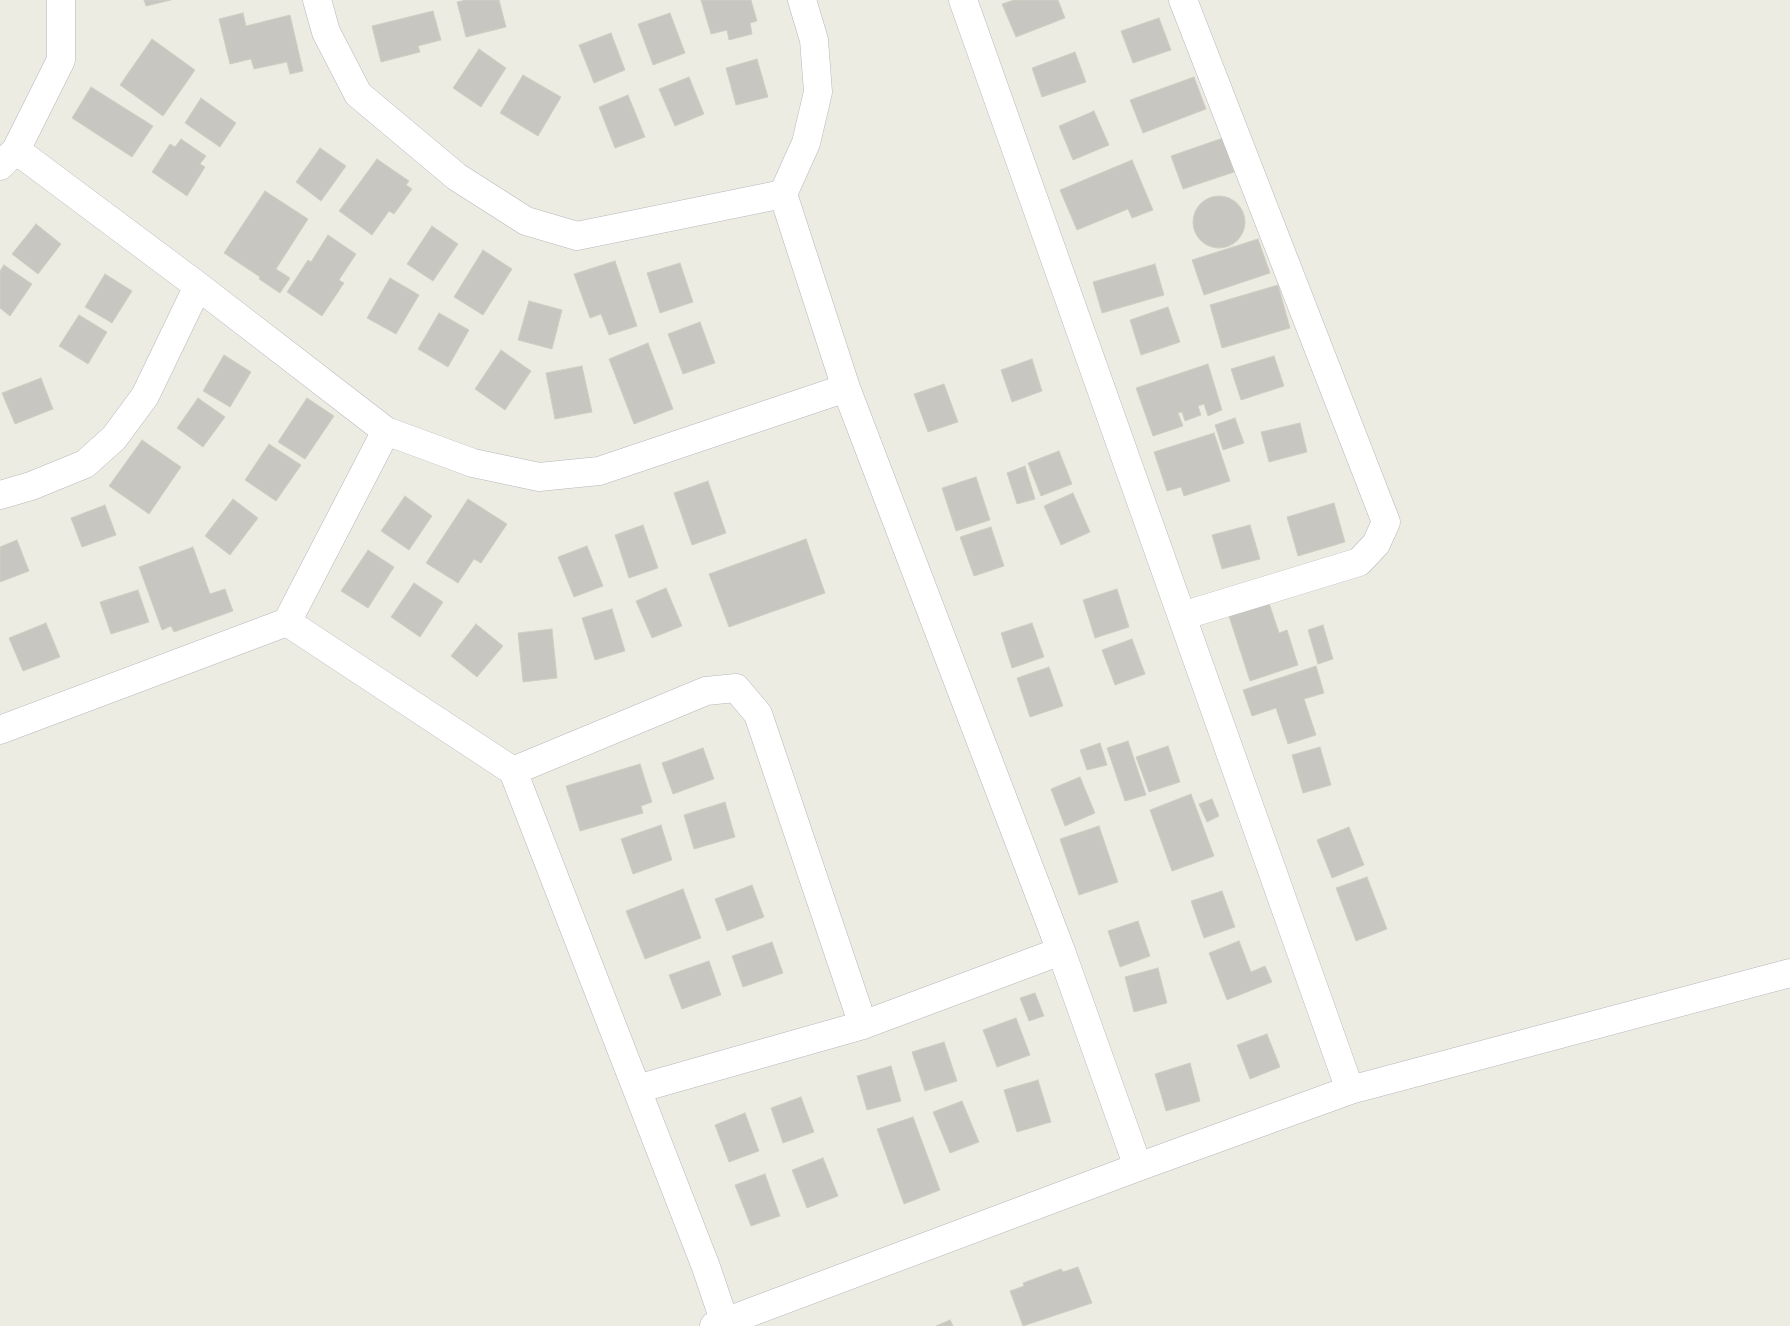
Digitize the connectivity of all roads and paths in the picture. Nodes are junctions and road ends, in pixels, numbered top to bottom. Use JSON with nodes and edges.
{"nodes":[{"id":1,"x":61,"y":0,"type":"edge"},
{"id":2,"x":317,"y":0,"type":"edge"},
{"id":3,"x":802,"y":0,"type":"edge"},
{"id":4,"x":962,"y":0,"type":"edge"},
{"id":5,"x":1183,"y":0,"type":"edge"},
{"id":6,"x":8,"y":158,"type":"edge"},
{"id":7,"x":784,"y":194,"type":"junction"},
{"id":8,"x":198,"y":286,"type":"junction"},
{"id":9,"x":846,"y":388,"type":"junction"},
{"id":10,"x":386,"y":431,"type":"junction"},
{"id":11,"x":0,"y":495,"type":"edge"},
{"id":12,"x":1182,"y":616,"type":"junction"},
{"id":13,"x":287,"y":622,"type":"junction"},
{"id":14,"x":0,"y":730,"type":"edge"},
{"id":15,"x":513,"y":771,"type":"junction"},
{"id":16,"x":1061,"y":952,"type":"junction"},
{"id":17,"x":1790,"y":973,"type":"edge"},
{"id":18,"x":863,"y":1025,"type":"junction"},
{"id":19,"x":637,"y":1089,"type":"junction"},
{"id":20,"x":1350,"y":1090,"type":"junction"},
{"id":21,"x":1138,"y":1167,"type":"junction"},
{"id":22,"x":720,"y":1324,"type":"edge"}],
"edges":[{"from":1,"to":6,"type":"street"},
{"from":2,"to":7,"type":"street"},
{"from":3,"to":7,"type":"street"},
{"from":4,"to":12,"type":"street"},
{"from":5,"to":12,"type":"street"},
{"from":6,"to":8,"type":"street"},
{"from":7,"to":9,"type":"street"},
{"from":8,"to":10,"type":"street"},
{"from":8,"to":11,"type":"street"},
{"from":9,"to":10,"type":"street"},
{"from":9,"to":16,"type":"street"},
{"from":10,"to":13,"type":"street"},
{"from":12,"to":20,"type":"street"},
{"from":13,"to":14,"type":"street"},
{"from":13,"to":15,"type":"street"},
{"from":15,"to":18,"type":"street"},
{"from":15,"to":19,"type":"street"},
{"from":16,"to":18,"type":"street"},
{"from":16,"to":21,"type":"street"},
{"from":17,"to":20,"type":"street"},
{"from":18,"to":19,"type":"street"},
{"from":19,"to":22,"type":"street"},
{"from":20,"to":21,"type":"street"},
{"from":21,"to":22,"type":"street"}]}
